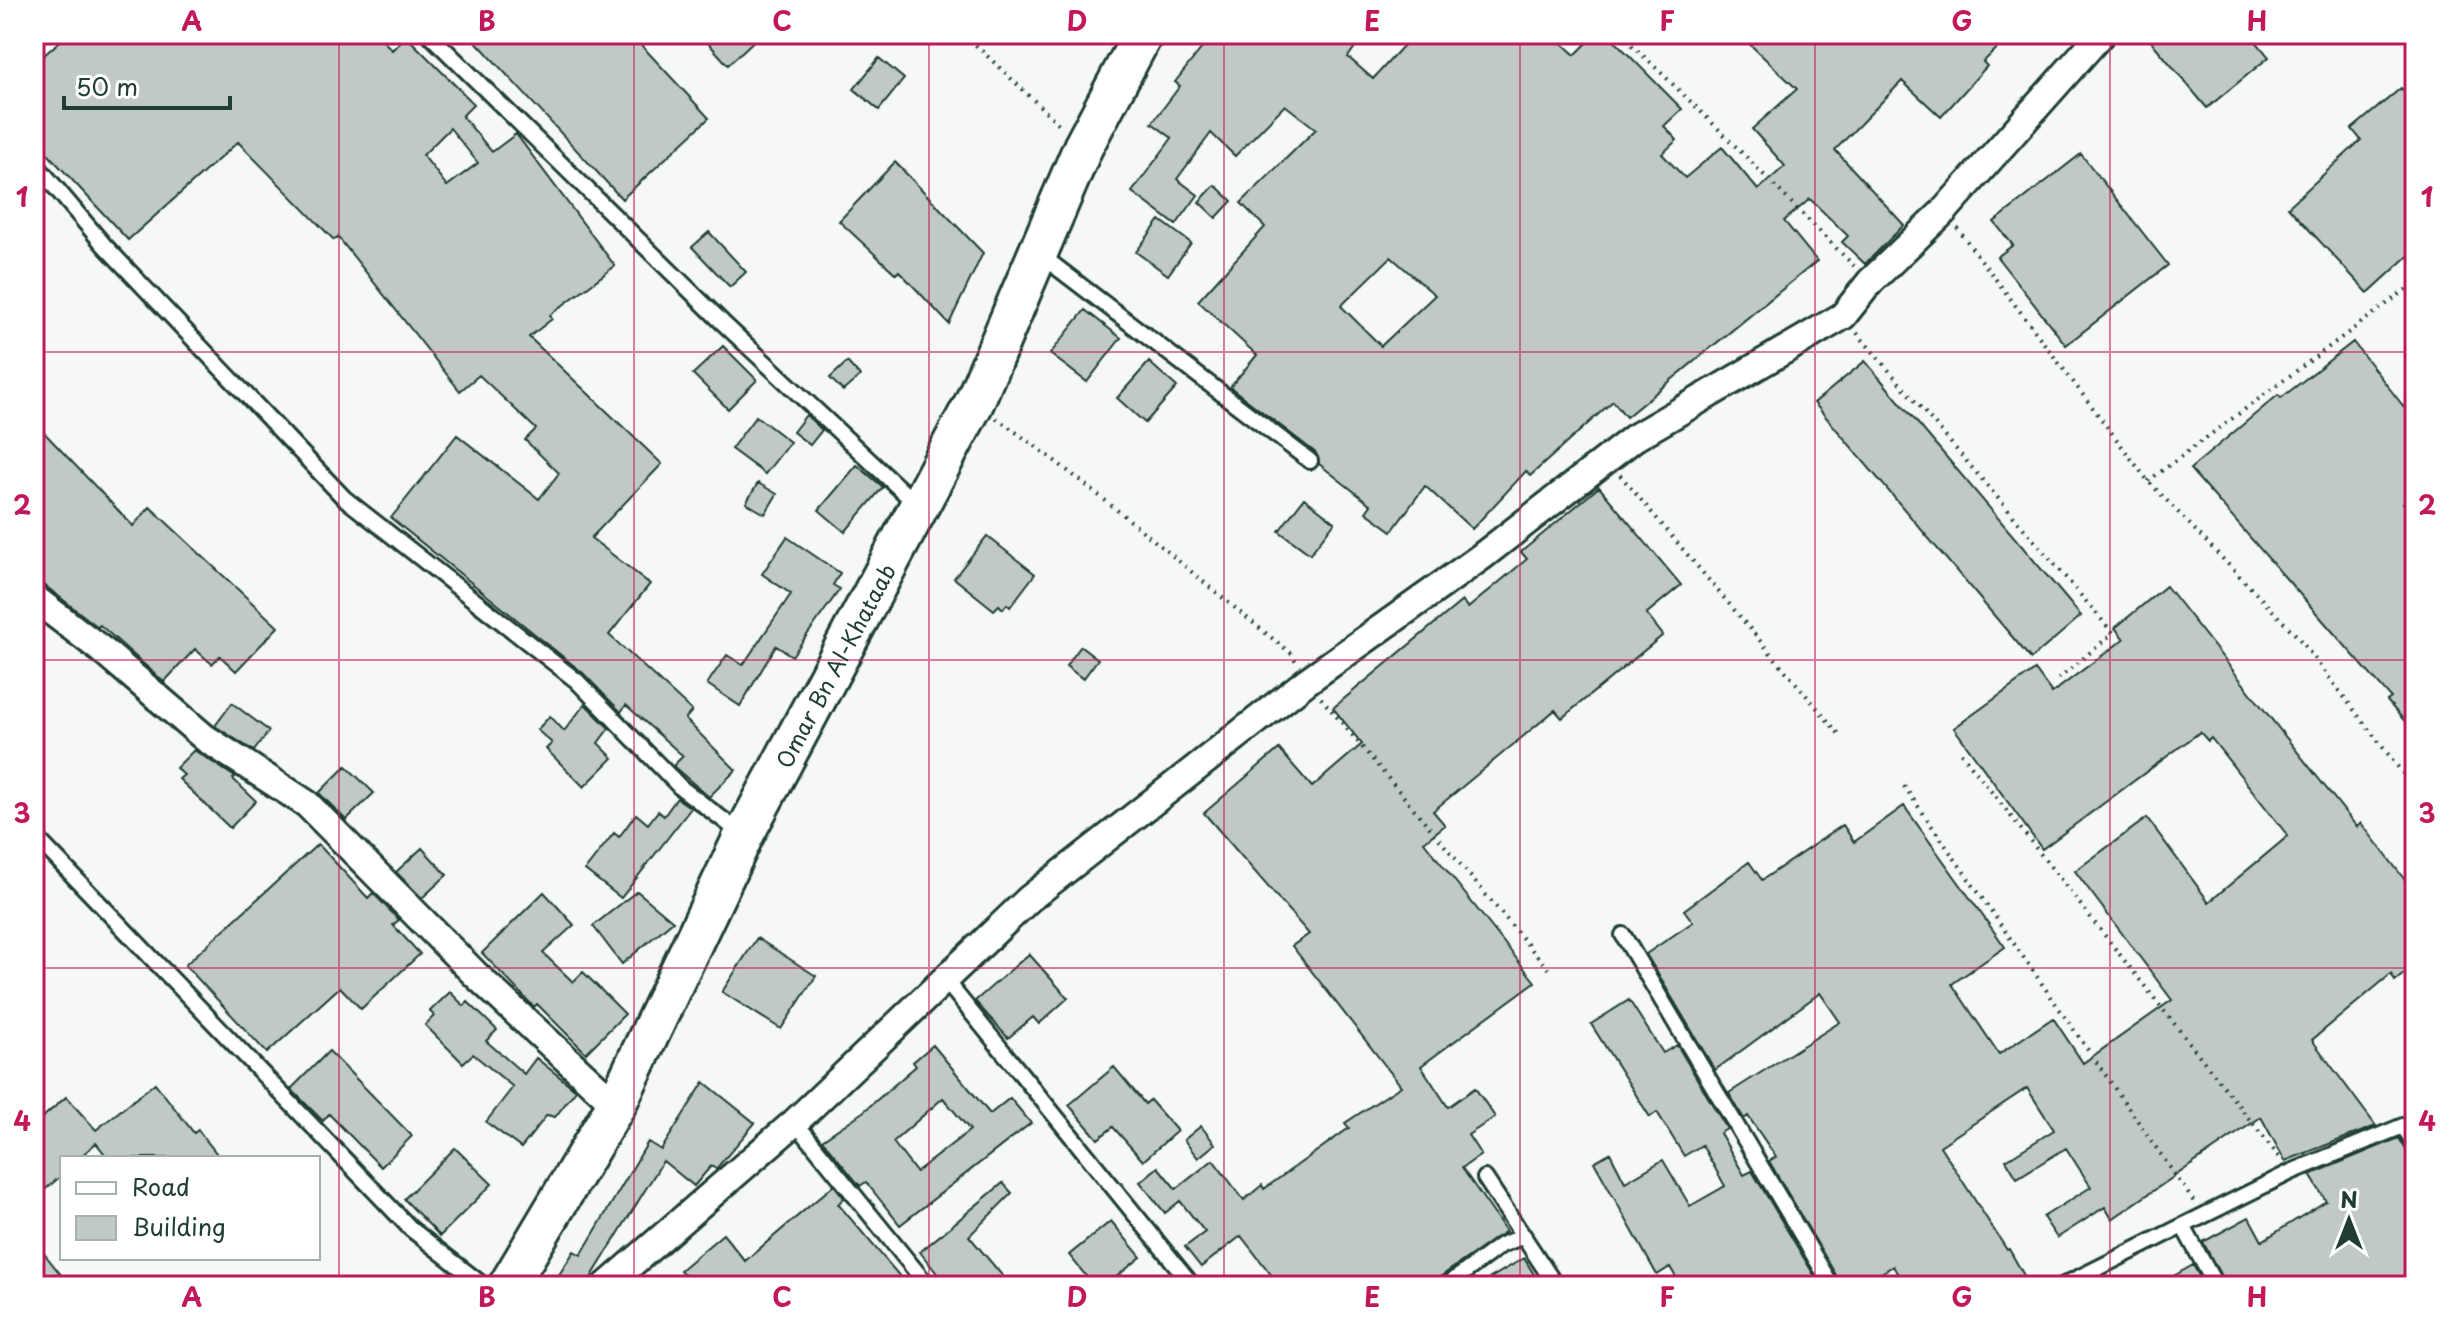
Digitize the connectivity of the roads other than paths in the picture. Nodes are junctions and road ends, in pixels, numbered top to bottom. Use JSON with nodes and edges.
{"nodes":[{"id":1,"x":429,"y":34,"type":"edge"},
{"id":2,"x":1143,"y":34,"type":"edge"},
{"id":3,"x":2101,"y":34,"type":"edge"},
{"id":4,"x":34,"y":162,"type":"edge"},
{"id":5,"x":1038,"y":253,"type":"junction"},
{"id":6,"x":1310,"y":461,"type":"dead end"},
{"id":7,"x":918,"y":506,"type":"junction"},
{"id":8,"x":34,"y":598,"type":"edge"},
{"id":9,"x":34,"y":835,"type":"edge"},
{"id":10,"x":744,"y":835,"type":"junction"},
{"id":11,"x":1623,"y":935,"type":"dead end"},
{"id":12,"x":945,"y":980,"type":"junction"},
{"id":13,"x":616,"y":1105,"type":"junction"},
{"id":14,"x":795,"y":1122,"type":"junction"},
{"id":15,"x":2415,"y":1144,"type":"edge"},
{"id":16,"x":1485,"y":1178,"type":"dead end"},
{"id":17,"x":2184,"y":1228,"type":"junction"},
{"id":18,"x":1524,"y":1236,"type":"junction"},
{"id":19,"x":484,"y":1286,"type":"edge"},
{"id":20,"x":508,"y":1286,"type":"edge"},
{"id":21,"x":606,"y":1286,"type":"edge"},
{"id":22,"x":928,"y":1286,"type":"edge"},
{"id":23,"x":1193,"y":1286,"type":"edge"},
{"id":24,"x":1446,"y":1286,"type":"edge"},
{"id":25,"x":1556,"y":1286,"type":"edge"},
{"id":26,"x":1832,"y":1286,"type":"edge"},
{"id":27,"x":2062,"y":1286,"type":"edge"},
{"id":28,"x":2216,"y":1286,"type":"edge"}],
"edges":[{"from":1,"to":7,"type":"lane"},
{"from":2,"to":5,"type":"main road","name":"Omar Bn Al-Khataab"},
{"from":3,"to":12,"type":"street"},
{"from":4,"to":10,"type":"lane"},
{"from":5,"to":6,"type":"lane"},
{"from":5,"to":7,"type":"main road","name":"Omar Bn Al-Khataab"},
{"from":7,"to":10,"type":"main road","name":"Omar Bn Al-Khataab"},
{"from":8,"to":13,"type":"street"},
{"from":9,"to":19,"type":"lane"},
{"from":10,"to":13,"type":"main road","name":"Omar Bn Al-Khataab"},
{"from":11,"to":26,"type":"lane"},
{"from":12,"to":14,"type":"street"},
{"from":12,"to":23,"type":"lane"},
{"from":13,"to":20,"type":"main road","name":"Omar Bn Al-Khataab"},
{"from":14,"to":21,"type":"street"},
{"from":14,"to":22,"type":"lane"},
{"from":15,"to":17,"type":"lane"},
{"from":16,"to":18,"type":"lane"},
{"from":17,"to":27,"type":"lane"},
{"from":17,"to":28,"type":"lane"},
{"from":18,"to":24,"type":"lane"},
{"from":18,"to":25,"type":"lane"}]}
